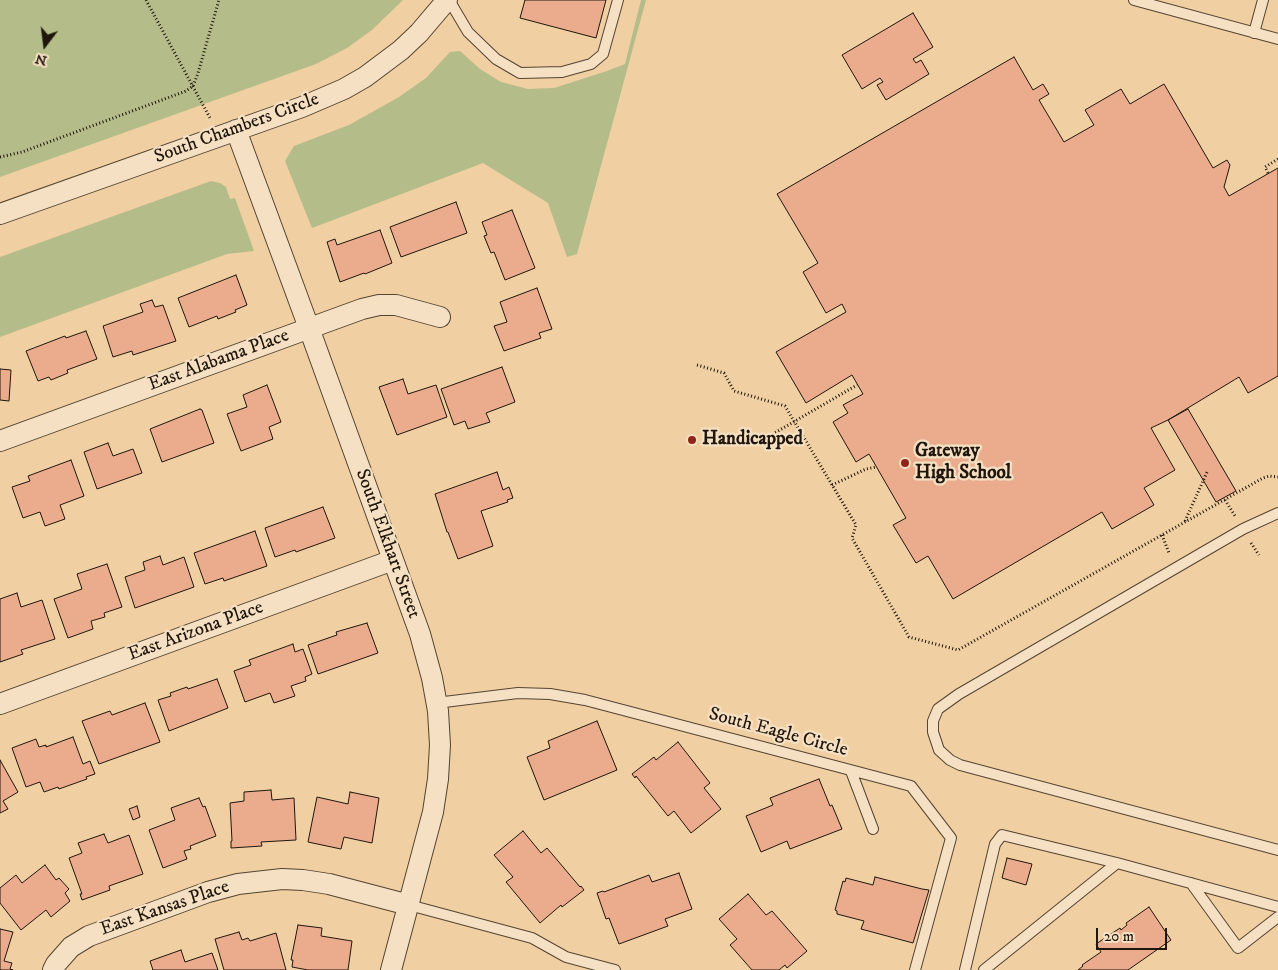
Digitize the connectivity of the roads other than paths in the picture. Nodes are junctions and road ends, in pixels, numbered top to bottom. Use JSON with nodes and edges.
{"nodes":[{"id":1,"x":448,"y":0,"type":"edge"},
{"id":2,"x":618,"y":0,"type":"edge"},
{"id":3,"x":1134,"y":0,"type":"edge"},
{"id":4,"x":1263,"y":0,"type":"edge"},
{"id":5,"x":1254,"y":33,"type":"junction"},
{"id":6,"x":1278,"y":39,"type":"edge"},
{"id":7,"x":226,"y":133,"type":"junction"},
{"id":8,"x":0,"y":214,"type":"edge"},
{"id":9,"x":440,"y":317,"type":"dead end"},
{"id":10,"x":309,"y":328,"type":"junction"},
{"id":11,"x":0,"y":441,"type":"edge"},
{"id":12,"x":1278,"y":513,"type":"edge"},
{"id":13,"x":393,"y":560,"type":"junction"},
{"id":14,"x":436,"y":703,"type":"junction"},
{"id":15,"x":0,"y":704,"type":"edge"},
{"id":16,"x":851,"y":771,"type":"junction"},
{"id":17,"x":873,"y":829,"type":"dead end"},
{"id":18,"x":1278,"y":850,"type":"edge"},
{"id":19,"x":1117,"y":863,"type":"junction"},
{"id":20,"x":1191,"y":883,"type":"junction"},
{"id":21,"x":408,"y":905,"type":"junction"},
{"id":22,"x":1278,"y":907,"type":"edge"},
{"id":23,"x":1278,"y":917,"type":"edge"},
{"id":24,"x":53,"y":970,"type":"edge"},
{"id":25,"x":391,"y":970,"type":"edge"},
{"id":26,"x":615,"y":970,"type":"edge"},
{"id":27,"x":916,"y":970,"type":"edge"},
{"id":28,"x":965,"y":970,"type":"edge"},
{"id":29,"x":984,"y":970,"type":"edge"}],
"edges":[{"from":1,"to":2,"type":"lane"},
{"from":1,"to":7,"type":"street","name":"South Chambers Circle"},
{"from":3,"to":5,"type":"lane"},
{"from":4,"to":5,"type":"lane"},
{"from":5,"to":6,"type":"lane"},
{"from":7,"to":8,"type":"street","name":"South Chambers Circle"},
{"from":7,"to":10,"type":"street","name":"South Elkhart Street"},
{"from":9,"to":10,"type":"street","name":"East Alabama Place"},
{"from":10,"to":11,"type":"street","name":"East Alabama Place"},
{"from":10,"to":13,"type":"street","name":"South Elkhart Street"},
{"from":12,"to":18,"type":"lane"},
{"from":13,"to":14,"type":"street","name":"South Elkhart Street"},
{"from":13,"to":15,"type":"street","name":"East Arizona Place"},
{"from":14,"to":16,"type":"lane","name":"South Eagle Circle"},
{"from":14,"to":21,"type":"street","name":"South Elkhart Street"},
{"from":16,"to":17,"type":"lane"},
{"from":16,"to":27,"type":"lane","name":"South Eagle Circle"},
{"from":19,"to":20,"type":"lane"},
{"from":19,"to":28,"type":"lane"},
{"from":19,"to":29,"type":"lane"},
{"from":20,"to":22,"type":"lane"},
{"from":20,"to":23,"type":"lane"},
{"from":21,"to":24,"type":"street","name":"East Kansas Place"},
{"from":21,"to":25,"type":"street","name":"South Elkhart Street"},
{"from":21,"to":26,"type":"lane"}]}
